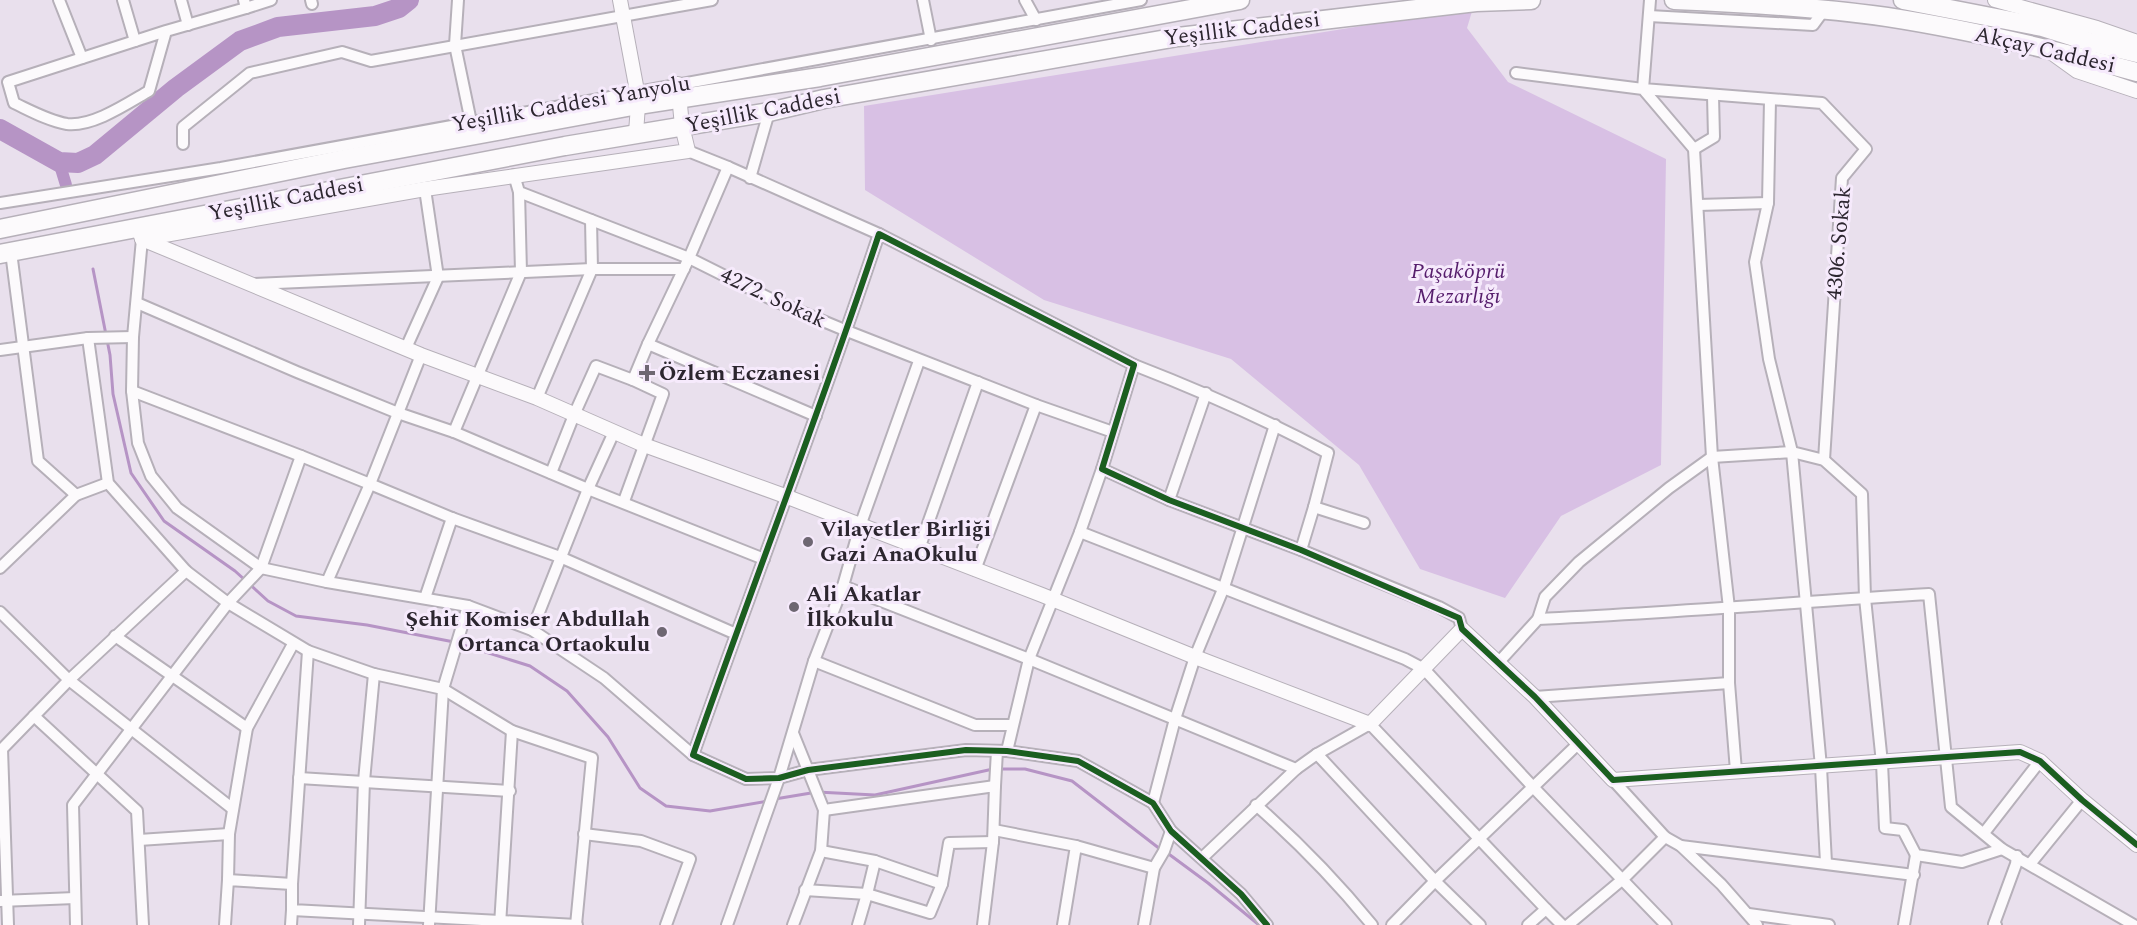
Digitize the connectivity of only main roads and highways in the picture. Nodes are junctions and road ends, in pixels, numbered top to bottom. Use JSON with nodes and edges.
{"nodes":[{"id":1,"x":1240,"y":0,"type":"edge"},
{"id":2,"x":1531,"y":0,"type":"edge"},
{"id":3,"x":1674,"y":0,"type":"edge"},
{"id":4,"x":1903,"y":0,"type":"edge"},
{"id":5,"x":1778,"y":3,"type":"edge"},
{"id":6,"x":1825,"y":5,"type":"edge"},
{"id":7,"x":2137,"y":53,"type":"edge"},
{"id":8,"x":2137,"y":72,"type":"edge"},
{"id":9,"x":0,"y":229,"type":"edge"},
{"id":10,"x":6,"y":253,"type":"edge"}],
"edges":[{"from":1,"to":9,"type":"highway","name":"Yeşillik Caddesi"},
{"from":2,"to":10,"type":"highway","name":"Yeşillik Caddesi"},
{"from":3,"to":5,"type":"highway"},
{"from":4,"to":7,"type":"highway","name":"Akçay Caddesi"},
{"from":5,"to":6,"type":"highway"},
{"from":6,"to":8,"type":"highway","name":"Akçay Caddesi"}]}
